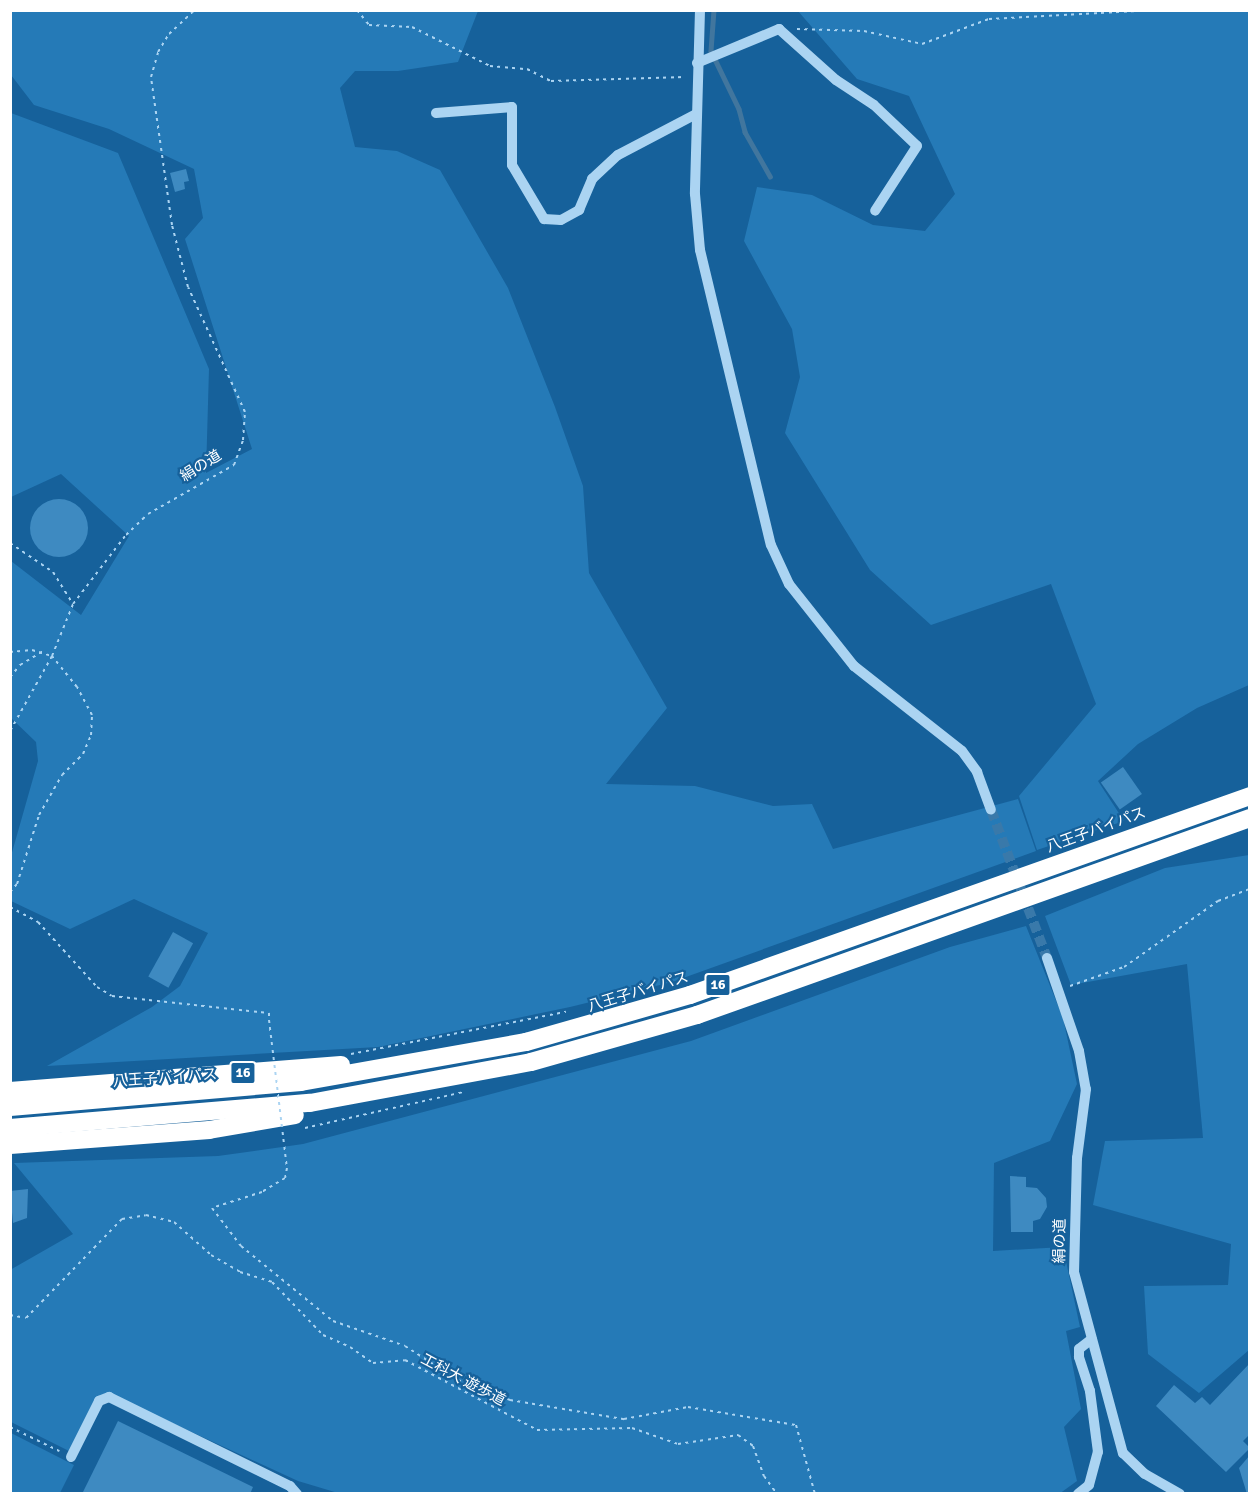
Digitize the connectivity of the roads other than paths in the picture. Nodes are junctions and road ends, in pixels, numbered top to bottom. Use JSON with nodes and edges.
{"nodes":[{"id":1,"x":700,"y":10,"type":"edge"},
{"id":2,"x":702,"y":61,"type":"junction"},
{"id":3,"x":436,"y":113,"type":"dead end"},
{"id":4,"x":696,"y":114,"type":"junction"},
{"id":5,"x":875,"y":211,"type":"dead end"},
{"id":6,"x":1250,"y":796,"type":"edge"},
{"id":7,"x":991,"y":810,"type":"tunnel mouth"},
{"id":8,"x":1250,"y":818,"type":"edge"},
{"id":9,"x":1047,"y":958,"type":"tunnel mouth"},
{"id":10,"x":474,"y":1053,"type":"junction"},
{"id":11,"x":386,"y":1090,"type":"junction"},
{"id":12,"x":10,"y":1091,"type":"edge"},
{"id":13,"x":10,"y":1107,"type":"edge"},
{"id":14,"x":10,"y":1128,"type":"edge"},
{"id":15,"x":10,"y":1145,"type":"edge"},
{"id":16,"x":1092,"y":1339,"type":"junction"},
{"id":17,"x":71,"y":1457,"type":"road end"},
{"id":18,"x":297,"y":1494,"type":"edge"},
{"id":19,"x":1078,"y":1494,"type":"edge"},
{"id":20,"x":1180,"y":1494,"type":"edge"}],
"edges":[{"from":1,"to":2,"type":"street"},
{"from":2,"to":4,"type":"street"},
{"from":2,"to":5,"type":"street"},
{"from":3,"to":4,"type":"street"},
{"from":4,"to":7,"type":"street"},
{"from":6,"to":10,"type":"highway","name":"八王子バイパス","number":"16"},
{"from":8,"to":11,"type":"highway","number":"16"},
{"from":9,"to":16,"type":"street","name":"絹の道"},
{"from":10,"to":12,"type":"highway","number":"16"},
{"from":10,"to":13,"type":"highway","name":"八王子バイパス","number":"16"},
{"from":11,"to":14,"type":"highway","number":"16"},
{"from":11,"to":15,"type":"highway","number":"16"},
{"from":16,"to":19,"type":"street"},
{"from":16,"to":20,"type":"street","name":"絹の道"},
{"from":17,"to":18,"type":"street"}]}
